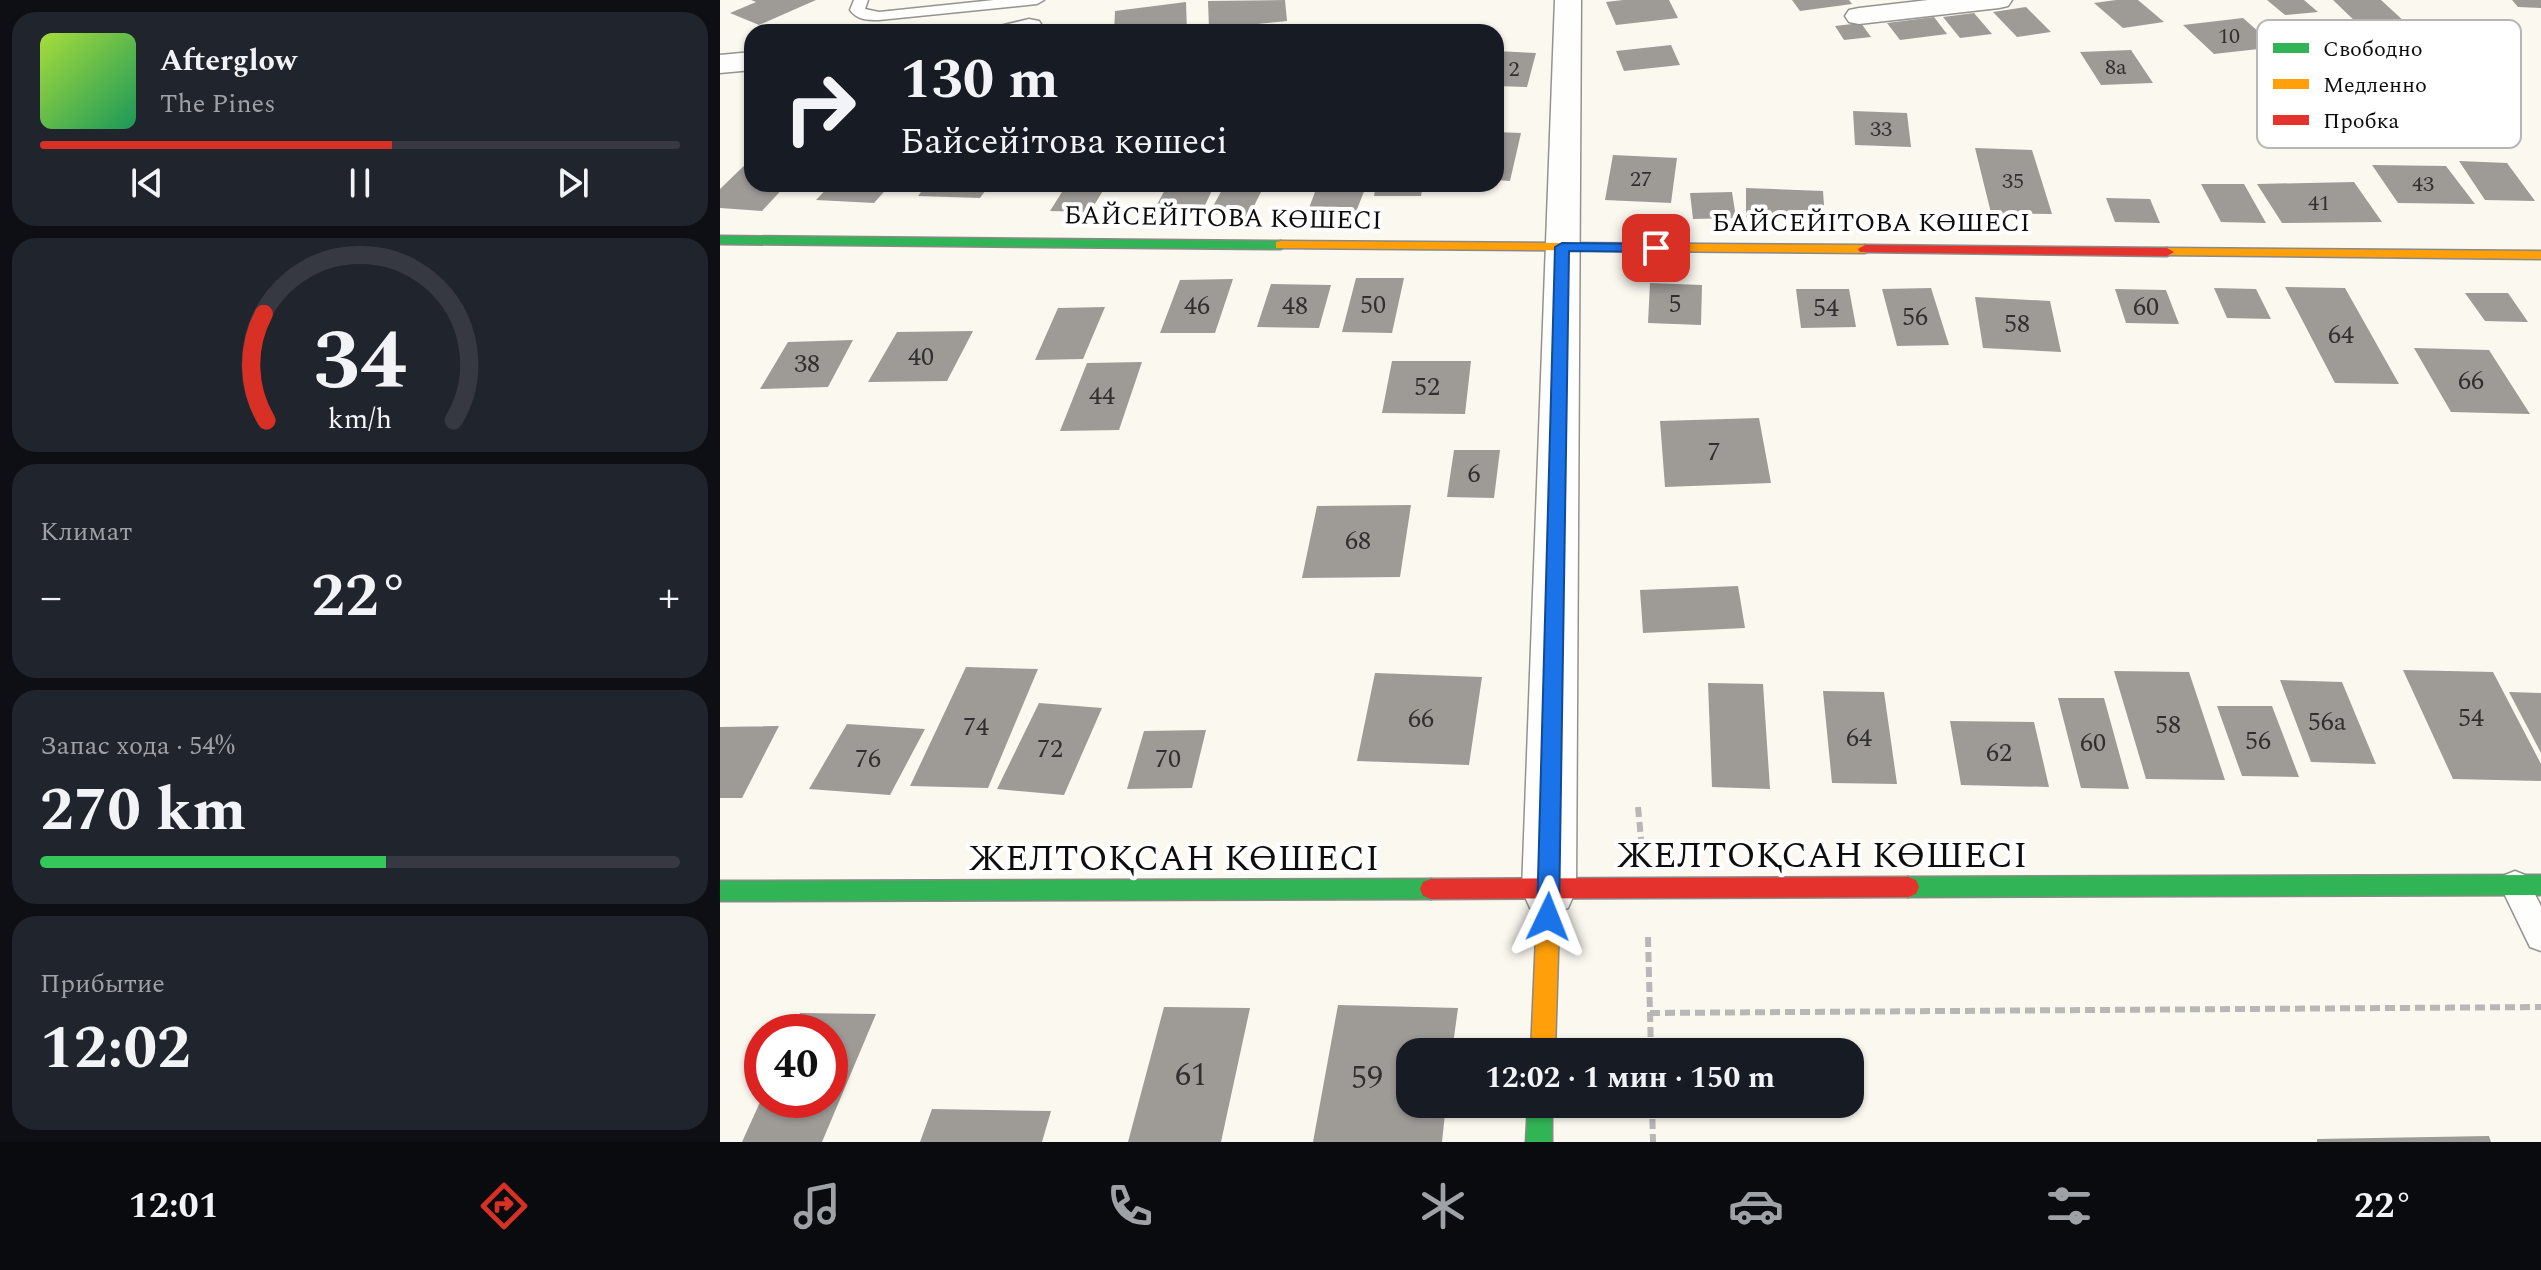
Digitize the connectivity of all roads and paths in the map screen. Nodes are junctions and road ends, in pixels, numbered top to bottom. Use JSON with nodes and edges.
{"nodes":[{"id":1,"x":861,"y":0,"type":"edge"},
{"id":2,"x":1568,"y":0,"type":"edge"},
{"id":3,"x":1999,"y":0,"type":"edge"},
{"id":4,"x":1029,"y":15,"type":"edge"},
{"id":5,"x":1859,"y":16,"type":"dead end"},
{"id":6,"x":744,"y":62,"type":"edge"},
{"id":7,"x":720,"y":64,"type":"edge"},
{"id":8,"x":720,"y":240,"type":"edge"},
{"id":9,"x":1562,"y":247,"type":"junction"},
{"id":10,"x":2541,"y":255,"type":"edge"},
{"id":11,"x":2528,"y":885,"type":"edge"},
{"id":12,"x":1549,"y":890,"type":"junction"},
{"id":13,"x":720,"y":891,"type":"edge"},
{"id":14,"x":2541,"y":937,"type":"edge"},
{"id":15,"x":2541,"y":1007,"type":"edge"},
{"id":16,"x":1650,"y":1013,"type":"dead end"},
{"id":17,"x":1544,"y":1038,"type":"edge"},
{"id":18,"x":1540,"y":1118,"type":"edge"},
{"id":19,"x":1652,"y":1118,"type":"edge"},
{"id":20,"x":1539,"y":1142,"type":"edge"},
{"id":21,"x":1653,"y":1142,"type":"edge"}],
"edges":[{"from":1,"to":4,"type":"lane"},
{"from":2,"to":9,"type":"street"},
{"from":3,"to":5,"type":"street"},
{"from":6,"to":7,"type":"street"},
{"from":8,"to":9,"type":"street","name":"БАЙСЕЙІТОВА КӨШЕСІ"},
{"from":9,"to":10,"type":"street","name":"БАЙСЕЙІТОВА КӨШЕСІ"},
{"from":9,"to":12,"type":"street"},
{"from":11,"to":12,"type":"street","name":"ЖЕЛТОҚСАН КӨШЕСІ"},
{"from":11,"to":14,"type":"lane"},
{"from":12,"to":13,"type":"street","name":"ЖЕЛТОҚСАН КӨШЕСІ"},
{"from":12,"to":17,"type":"street"},
{"from":15,"to":16,"type":"path"},
{"from":18,"to":20,"type":"street"},
{"from":19,"to":21,"type":"path"}]}
